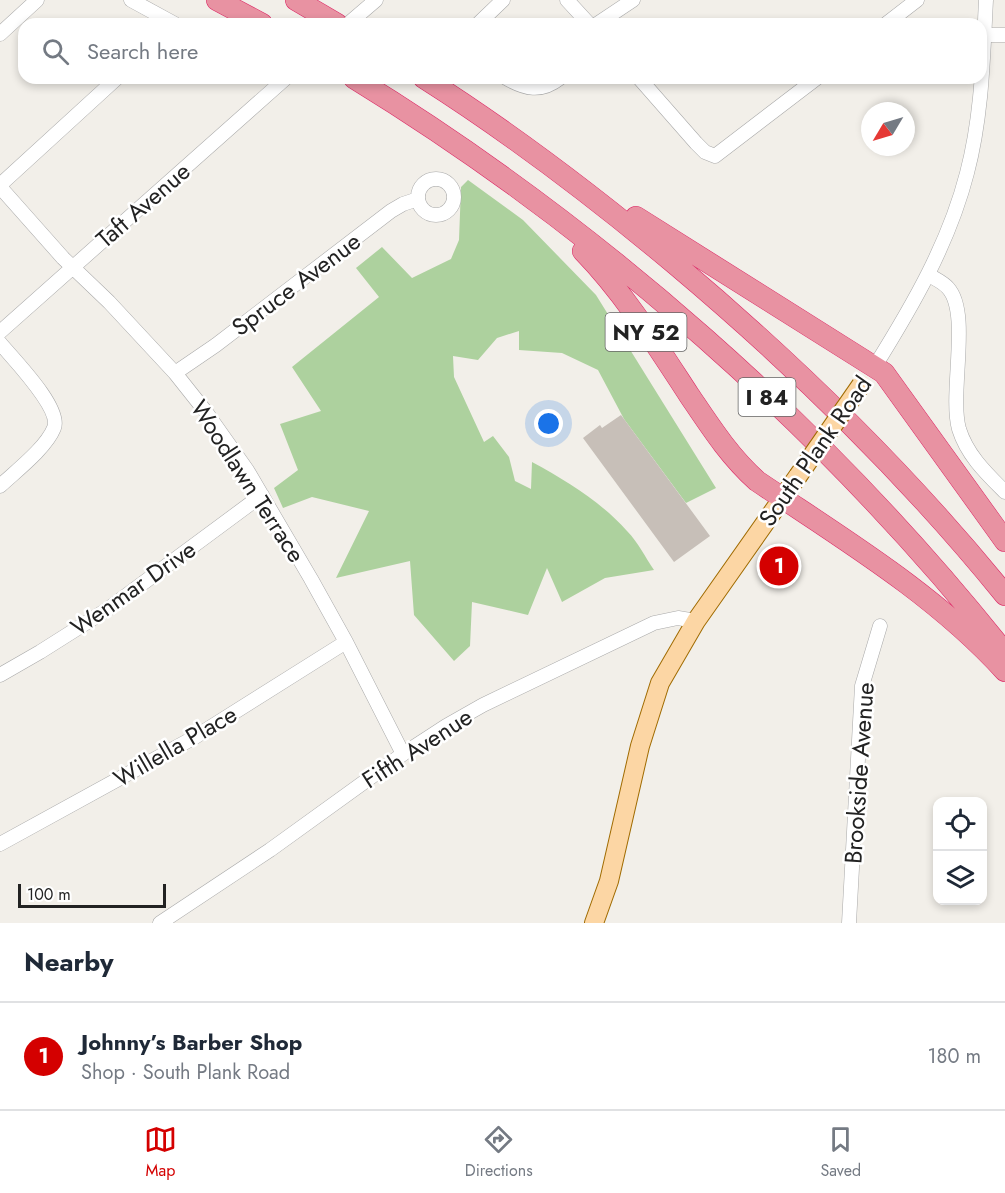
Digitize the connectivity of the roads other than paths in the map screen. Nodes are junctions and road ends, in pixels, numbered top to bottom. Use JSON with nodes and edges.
{"nodes":[{"id":1,"x":38,"y":0,"type":"edge"},
{"id":2,"x":131,"y":0,"type":"edge"},
{"id":3,"x":217,"y":0,"type":"edge"},
{"id":4,"x":376,"y":0,"type":"edge"},
{"id":5,"x":503,"y":0,"type":"edge"},
{"id":6,"x":567,"y":0,"type":"edge"},
{"id":7,"x":633,"y":0,"type":"edge"},
{"id":8,"x":917,"y":0,"type":"edge"},
{"id":9,"x":986,"y":0,"type":"edge"},
{"id":10,"x":297,"y":1,"type":"edge"},
{"id":11,"x":162,"y":18,"type":"edge"},
{"id":12,"x":251,"y":18,"type":"edge"},
{"id":13,"x":327,"y":18,"type":"edge"},
{"id":14,"x":355,"y":18,"type":"edge"},
{"id":15,"x":484,"y":18,"type":"edge"},
{"id":16,"x":584,"y":18,"type":"edge"},
{"id":17,"x":606,"y":18,"type":"edge"},
{"id":18,"x":894,"y":18,"type":"edge"},
{"id":19,"x":985,"y":18,"type":"edge"},
{"id":20,"x":0,"y":34,"type":"edge"},
{"id":21,"x":987,"y":35,"type":"edge"},
{"id":22,"x":1005,"y":35,"type":"edge"},
{"id":23,"x":110,"y":84,"type":"edge"},
{"id":24,"x":274,"y":84,"type":"edge"},
{"id":25,"x":363,"y":84,"type":"edge"},
{"id":26,"x":433,"y":84,"type":"edge"},
{"id":27,"x":517,"y":84,"type":"edge"},
{"id":28,"x":547,"y":84,"type":"edge"},
{"id":29,"x":644,"y":84,"type":"edge"},
{"id":30,"x":809,"y":84,"type":"edge"},
{"id":31,"x":982,"y":84,"type":"edge"},
{"id":32,"x":520,"y":144,"type":"junction"},
{"id":33,"x":498,"y":174,"type":"junction"},
{"id":34,"x":0,"y":186,"type":"edge"},
{"id":35,"x":418,"y":199,"type":"dead end"},
{"id":36,"x":73,"y":267,"type":"junction"},
{"id":37,"x":928,"y":276,"type":"junction"},
{"id":38,"x":0,"y":332,"type":"edge"},
{"id":39,"x":0,"y":344,"type":"edge"},
{"id":40,"x":875,"y":366,"type":"junction"},
{"id":41,"x":175,"y":373,"type":"junction"},
{"id":42,"x":0,"y":486,"type":"edge"},
{"id":43,"x":1005,"y":492,"type":"edge"},
{"id":44,"x":262,"y":495,"type":"junction"},
{"id":45,"x":783,"y":498,"type":"junction"},
{"id":46,"x":1005,"y":541,"type":"edge"},
{"id":47,"x":1005,"y":595,"type":"edge"},
{"id":48,"x":696,"y":621,"type":"junction"},
{"id":49,"x":880,"y":626,"type":"dead end"},
{"id":50,"x":346,"y":642,"type":"junction"},
{"id":51,"x":1005,"y":653,"type":"edge"},
{"id":52,"x":1005,"y":671,"type":"edge"},
{"id":53,"x":0,"y":675,"type":"edge"},
{"id":54,"x":403,"y":754,"type":"junction"},
{"id":55,"x":0,"y":844,"type":"edge"},
{"id":56,"x":160,"y":923,"type":"edge"},
{"id":57,"x":594,"y":923,"type":"edge"},
{"id":58,"x":849,"y":923,"type":"edge"}],
"edges":[{"from":1,"to":20,"type":"street"},
{"from":2,"to":11,"type":"street"},
{"from":3,"to":12,"type":"highway"},
{"from":4,"to":14,"type":"street"},
{"from":5,"to":15,"type":"street"},
{"from":6,"to":16,"type":"street"},
{"from":7,"to":17,"type":"street"},
{"from":8,"to":18,"type":"street"},
{"from":9,"to":19,"type":"street","name":"South Plank Road"},
{"from":10,"to":13,"type":"highway"},
{"from":21,"to":22,"type":"street"},
{"from":23,"to":34,"type":"street"},
{"from":24,"to":36,"type":"street","name":"Taft Avenue"},
{"from":25,"to":33,"type":"highway","number":"I 84"},
{"from":26,"to":32,"type":"highway","number":"I 84"},
{"from":27,"to":28,"type":"street"},
{"from":29,"to":30,"type":"street"},
{"from":31,"to":37,"type":"street","name":"South Plank Road"},
{"from":32,"to":40,"type":"highway"},
{"from":32,"to":47,"type":"highway","number":"I 84"},
{"from":33,"to":45,"type":"highway","number":"NY 52"},
{"from":33,"to":51,"type":"highway","number":"I 84"},
{"from":34,"to":36,"type":"street","name":"Woodlawn Terrace"},
{"from":35,"to":41,"type":"street","name":"Spruce Avenue"},
{"from":36,"to":38,"type":"street","name":"Taft Avenue"},
{"from":36,"to":41,"type":"street","name":"Woodlawn Terrace"},
{"from":37,"to":40,"type":"street","name":"South Plank Road"},
{"from":37,"to":43,"type":"street"},
{"from":39,"to":42,"type":"street"},
{"from":40,"to":45,"type":"main road","name":"South Plank Road","bridge":true},
{"from":40,"to":46,"type":"highway"},
{"from":41,"to":44,"type":"street","name":"Woodlawn Terrace"},
{"from":44,"to":50,"type":"street","name":"Woodlawn Terrace"},
{"from":44,"to":53,"type":"street","name":"Wenmar Drive"},
{"from":45,"to":48,"type":"main road","name":"South Plank Road"},
{"from":45,"to":52,"type":"highway"},
{"from":48,"to":54,"type":"street","name":"Fifth Avenue"},
{"from":48,"to":57,"type":"main road","name":"South Plank Road"},
{"from":49,"to":58,"type":"street","name":"Brookside Avenue"},
{"from":50,"to":54,"type":"street","name":"Woodlawn Terrace"},
{"from":50,"to":55,"type":"street","name":"Willella Place"},
{"from":54,"to":56,"type":"street","name":"Fifth Avenue"}]}
